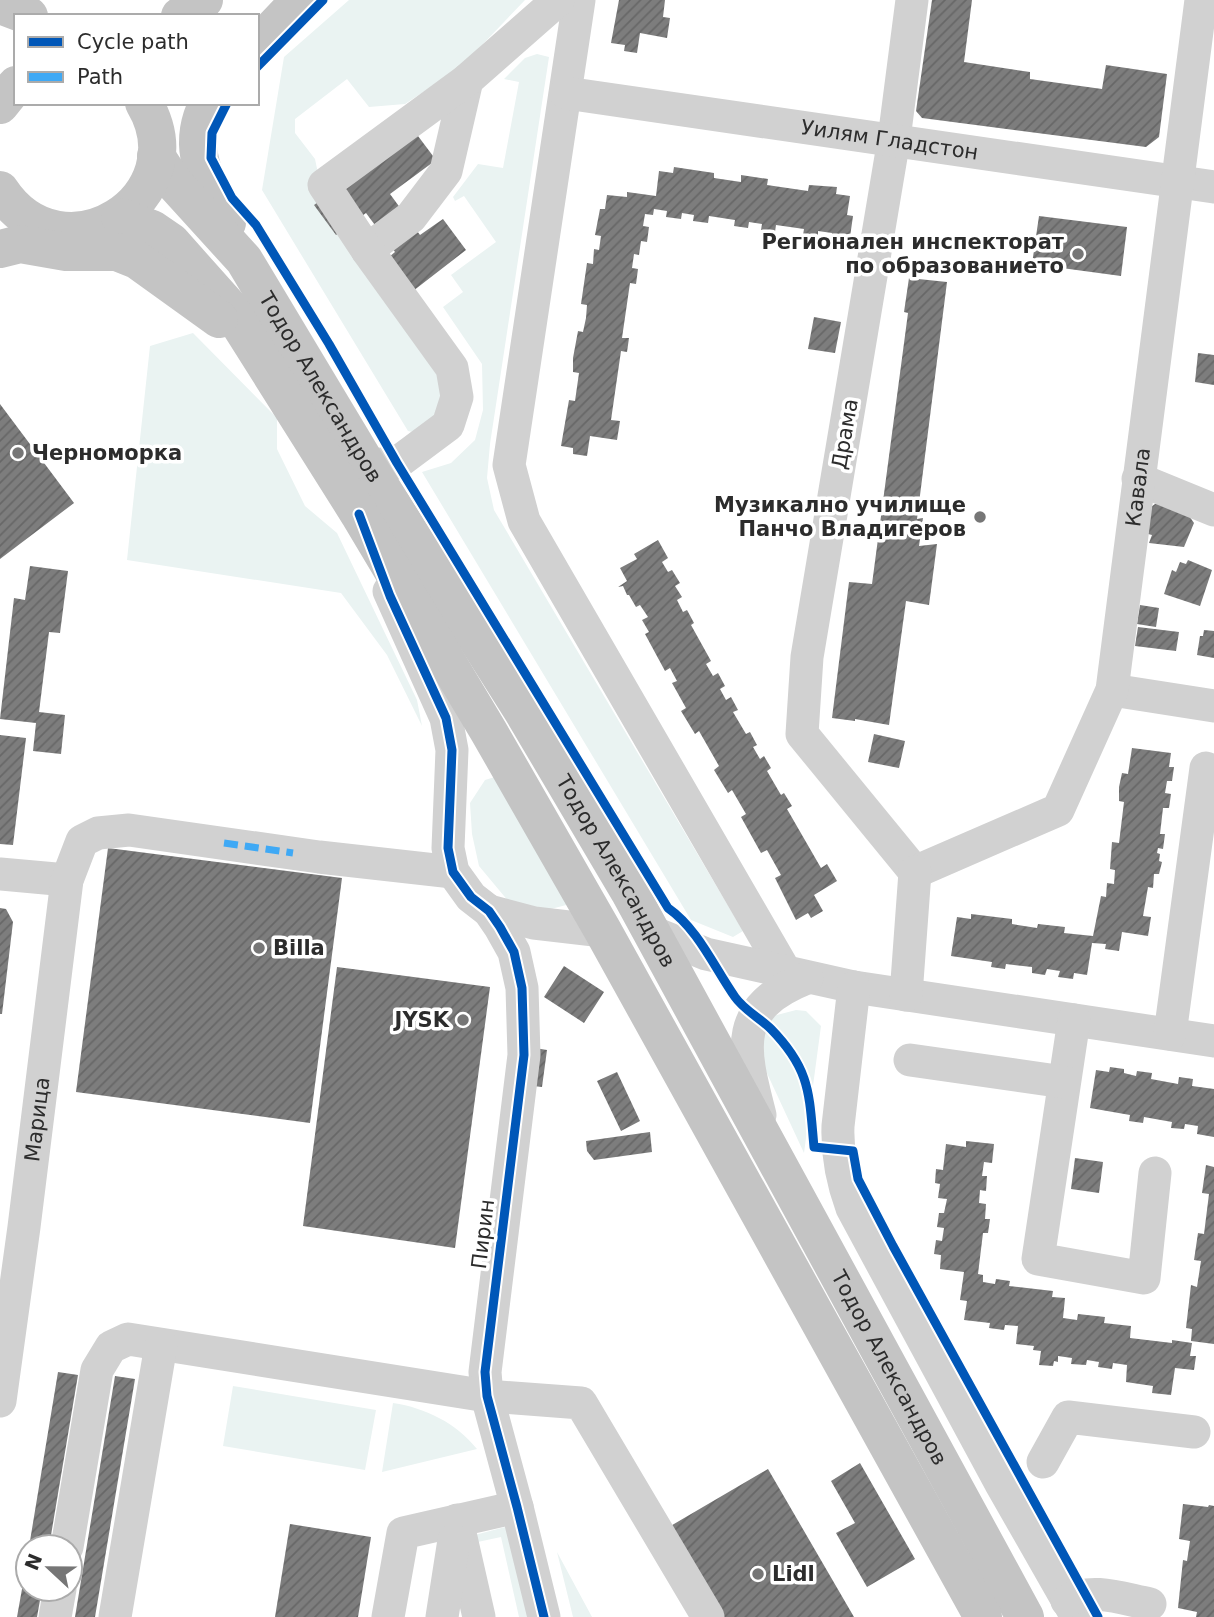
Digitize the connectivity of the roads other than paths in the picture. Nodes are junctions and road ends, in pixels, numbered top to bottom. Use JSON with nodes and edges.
{"nodes":[{"id":1,"x":204,"y":0,"type":"edge"},
{"id":2,"x":233,"y":0,"type":"edge"},
{"id":3,"x":286,"y":0,"type":"edge"},
{"id":4,"x":300,"y":0,"type":"edge"},
{"id":5,"x":558,"y":0,"type":"edge"},
{"id":6,"x":579,"y":0,"type":"edge"},
{"id":7,"x":912,"y":0,"type":"edge"},
{"id":8,"x":1201,"y":0,"type":"edge"},
{"id":9,"x":0,"y":5,"type":"edge"},
{"id":10,"x":24,"y":14,"type":"edge"},
{"id":11,"x":183,"y":14,"type":"edge"},
{"id":12,"x":216,"y":14,"type":"edge"},
{"id":13,"x":259,"y":21,"type":"edge"},
{"id":14,"x":259,"y":43,"type":"edge"},
{"id":15,"x":467,"y":80,"type":"junction"},
{"id":16,"x":14,"y":87,"type":"edge"},
{"id":17,"x":566,"y":93,"type":"junction"},
{"id":18,"x":0,"y":104,"type":"edge"},
{"id":19,"x":207,"y":105,"type":"edge"},
{"id":20,"x":157,"y":123,"type":"edge"},
{"id":21,"x":894,"y":139,"type":"junction"},
{"id":22,"x":1176,"y":182,"type":"junction"},
{"id":23,"x":1214,"y":187,"type":"edge"},
{"id":24,"x":8,"y":209,"type":"edge"},
{"id":25,"x":120,"y":217,"type":"junction"},
{"id":26,"x":0,"y":249,"type":"edge"},
{"id":27,"x":367,"y":250,"type":"junction"},
{"id":28,"x":244,"y":260,"type":"junction"},
{"id":29,"x":251,"y":344,"type":"junction"},
{"id":30,"x":367,"y":465,"type":"junction"},
{"id":31,"x":1138,"y":479,"type":"junction"},
{"id":32,"x":1214,"y":510,"type":"edge"},
{"id":33,"x":359,"y":514,"type":"junction"},
{"id":34,"x":1112,"y":690,"type":"junction"},
{"id":35,"x":1214,"y":706,"type":"edge"},
{"id":36,"x":1206,"y":768,"type":"dead end"},
{"id":37,"x":453,"y":872,"type":"junction"},
{"id":38,"x":915,"y":872,"type":"junction"},
{"id":39,"x":0,"y":874,"type":"edge"},
{"id":40,"x":67,"y":880,"type":"junction"},
{"id":41,"x":489,"y":911,"type":"junction"},
{"id":42,"x":603,"y":931,"type":"junction"},
{"id":43,"x":652,"y":932,"type":"junction"},
{"id":44,"x":796,"y":975,"type":"junction"},
{"id":45,"x":854,"y":987,"type":"junction"},
{"id":46,"x":906,"y":995,"type":"junction"},
{"id":47,"x":1074,"y":1020,"type":"junction"},
{"id":48,"x":1170,"y":1034,"type":"junction"},
{"id":49,"x":1214,"y":1041,"type":"edge"},
{"id":50,"x":910,"y":1060,"type":"dead end"},
{"id":51,"x":1064,"y":1082,"type":"junction"},
{"id":52,"x":766,"y":1141,"type":"junction"},
{"id":53,"x":1155,"y":1173,"type":"dead end"},
{"id":54,"x":4,"y":1341,"type":"edge"},
{"id":55,"x":161,"y":1345,"type":"junction"},
{"id":56,"x":487,"y":1396,"type":"junction"},
{"id":57,"x":0,"y":1401,"type":"edge"},
{"id":58,"x":1194,"y":1432,"type":"dead end"},
{"id":59,"x":1043,"y":1462,"type":"dead end"},
{"id":60,"x":517,"y":1507,"type":"junction"},
{"id":61,"x":457,"y":1520,"type":"junction"},
{"id":62,"x":69,"y":1533,"type":"edge"},
{"id":63,"x":984,"y":1594,"type":"edge"},
{"id":64,"x":1150,"y":1604,"type":"dead end"},
{"id":65,"x":1072,"y":1609,"type":"edge"},
{"id":66,"x":114,"y":1617,"type":"edge"},
{"id":67,"x":388,"y":1617,"type":"edge"},
{"id":68,"x":442,"y":1617,"type":"edge"},
{"id":69,"x":479,"y":1617,"type":"edge"},
{"id":70,"x":544,"y":1617,"type":"edge"},
{"id":71,"x":708,"y":1617,"type":"edge"},
{"id":72,"x":1025,"y":1617,"type":"edge"}],
"edges":[{"from":1,"to":11,"type":"main road"},
{"from":2,"to":12,"type":"main road"},
{"from":3,"to":13,"type":"main road"},
{"from":4,"to":14,"type":"main road"},
{"from":5,"to":15,"type":"street"},
{"from":6,"to":17,"type":"street"},
{"from":7,"to":21,"type":"street","name":"Драма"},
{"from":8,"to":22,"type":"street","name":"Кавала"},
{"from":9,"to":10,"type":"main road"},
{"from":15,"to":27,"type":"street"},
{"from":15,"to":27,"type":"street"},
{"from":16,"to":18,"type":"main road"},
{"from":17,"to":21,"type":"street","name":"Уилям Гладстон"},
{"from":17,"to":44,"type":"street"},
{"from":19,"to":28,"type":"main road"},
{"from":20,"to":25,"type":"main road"},
{"from":20,"to":28,"type":"main road","name":"Тодор Александров"},
{"from":21,"to":22,"type":"street","name":"Уилям Гладстон"},
{"from":21,"to":38,"type":"street","name":"Драма"},
{"from":22,"to":23,"type":"street","name":"Уилям Гладстон"},
{"from":22,"to":31,"type":"street","name":"Кавала"},
{"from":24,"to":25,"type":"main road"},
{"from":25,"to":29,"type":"main road","name":"Тодор Александров"},
{"from":26,"to":29,"type":"main road"},
{"from":27,"to":30,"type":"street"},
{"from":28,"to":30,"type":"main road","name":"Тодор Александров"},
{"from":29,"to":33,"type":"main road","name":"Тодор Александров"},
{"from":30,"to":43,"type":"main road","name":"Тодор Александров"},
{"from":31,"to":32,"type":"street"},
{"from":31,"to":34,"type":"street","name":"Кавала"},
{"from":33,"to":37,"type":"street"},
{"from":33,"to":42,"type":"main road","name":"Тодор Александров"},
{"from":34,"to":35,"type":"street"},
{"from":34,"to":38,"type":"street","name":"Кавала"},
{"from":36,"to":48,"type":"street"},
{"from":37,"to":40,"type":"street","name":"Марица"},
{"from":37,"to":41,"type":"street","name":"Пирин"},
{"from":38,"to":46,"type":"street"},
{"from":39,"to":40,"type":"street"},
{"from":40,"to":54,"type":"street","name":"Марица"},
{"from":41,"to":42,"type":"street"},
{"from":41,"to":56,"type":"street","name":"Пирин"},
{"from":42,"to":63,"type":"main road","name":"Тодор Александров"},
{"from":43,"to":44,"type":"street"},
{"from":43,"to":52,"type":"main road","name":"Тодор Александров"},
{"from":44,"to":45,"type":"street"},
{"from":44,"to":52,"type":"street"},
{"from":45,"to":46,"type":"street"},
{"from":45,"to":65,"type":"street"},
{"from":46,"to":47,"type":"street"},
{"from":47,"to":48,"type":"street"},
{"from":47,"to":51,"type":"street"},
{"from":48,"to":49,"type":"street"},
{"from":50,"to":51,"type":"street"},
{"from":51,"to":53,"type":"street"},
{"from":52,"to":63,"type":"main road","name":"Тодор Александров"},
{"from":54,"to":57,"type":"street","name":"Марица"},
{"from":55,"to":56,"type":"street"},
{"from":55,"to":62,"type":"street"},
{"from":55,"to":66,"type":"street"},
{"from":56,"to":60,"type":"street","name":"Пирин"},
{"from":56,"to":71,"type":"street"},
{"from":58,"to":59,"type":"street"},
{"from":60,"to":61,"type":"street"},
{"from":60,"to":70,"type":"street","name":"Пирин"},
{"from":61,"to":67,"type":"street"},
{"from":61,"to":68,"type":"street"},
{"from":61,"to":69,"type":"street"},
{"from":63,"to":72,"type":"main road","name":"Тодор Александров"},
{"from":64,"to":65,"type":"street"}]}
